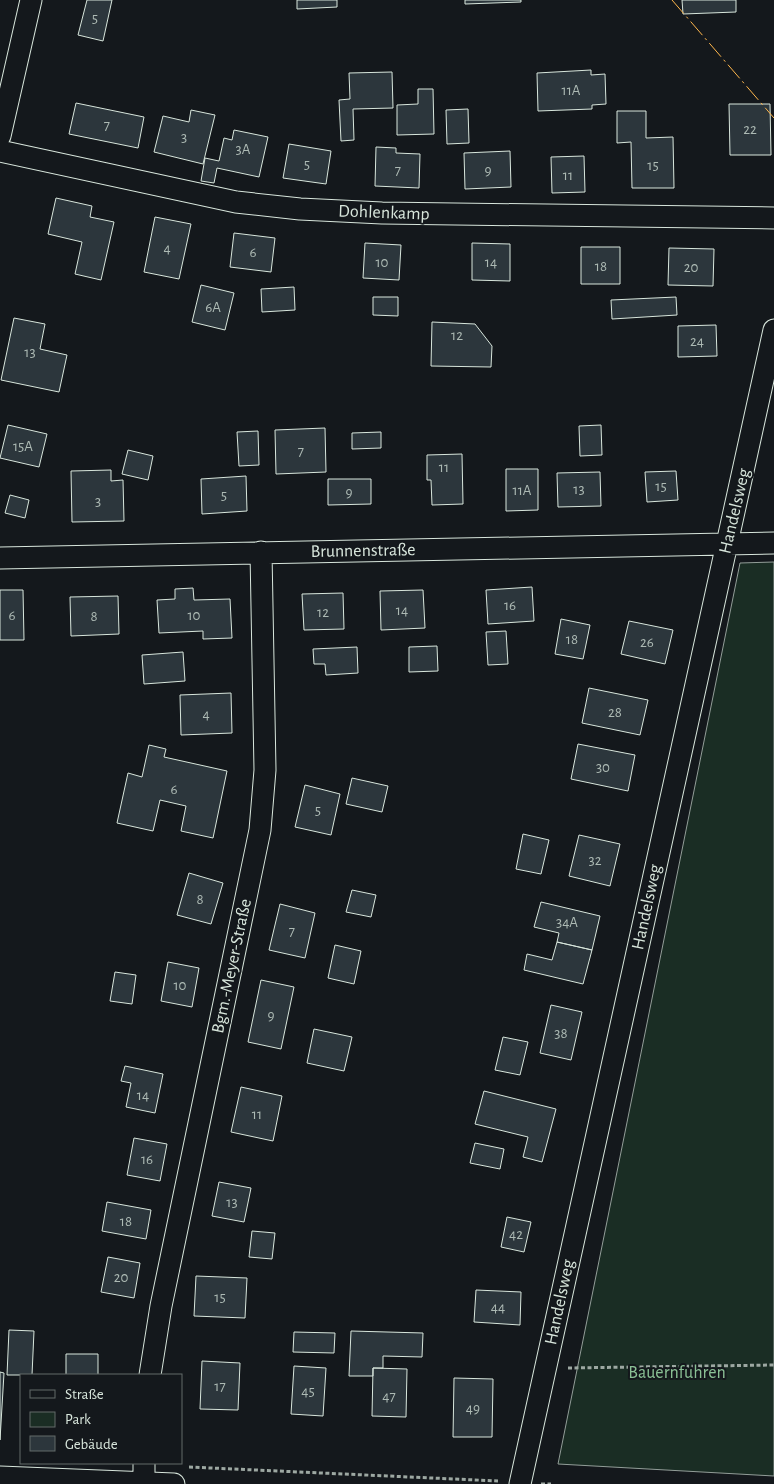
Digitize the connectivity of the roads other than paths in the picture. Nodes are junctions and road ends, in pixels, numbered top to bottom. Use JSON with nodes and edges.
{"nodes":[{"id":1,"x":31,"y":0,"type":"edge"},
{"id":2,"x":0,"y":136,"type":"edge"},
{"id":3,"x":0,"y":151,"type":"edge"},
{"id":4,"x":774,"y":218,"type":"edge"},
{"id":5,"x":774,"y":330,"type":"edge"},
{"id":6,"x":726,"y":543,"type":"junction"},
{"id":7,"x":774,"y":543,"type":"edge"},
{"id":8,"x":262,"y":552,"type":"junction"},
{"id":9,"x":0,"y":558,"type":"edge"},
{"id":10,"x":150,"y":1374,"type":"edge"},
{"id":11,"x":144,"y":1473,"type":"edge"},
{"id":12,"x":178,"y":1475,"type":"edge"},
{"id":13,"x":0,"y":1477,"type":"edge"},
{"id":14,"x":520,"y":1483,"type":"edge"}],
"edges":[{"from":1,"to":2,"type":"street"},
{"from":3,"to":4,"type":"street","name":"Dohlenkamp"},
{"from":5,"to":6,"type":"street","name":"Handelsweg"},
{"from":6,"to":7,"type":"street","name":"Brunnenstraße"},
{"from":6,"to":8,"type":"street","name":"Brunnenstraße"},
{"from":6,"to":14,"type":"street","name":"Handelsweg"},
{"from":8,"to":9,"type":"street","name":"Brunnenstraße"},
{"from":8,"to":10,"type":"street","name":"Bgm.-Meyer-Straße"},
{"from":11,"to":12,"type":"street"},
{"from":11,"to":13,"type":"street"}]}
